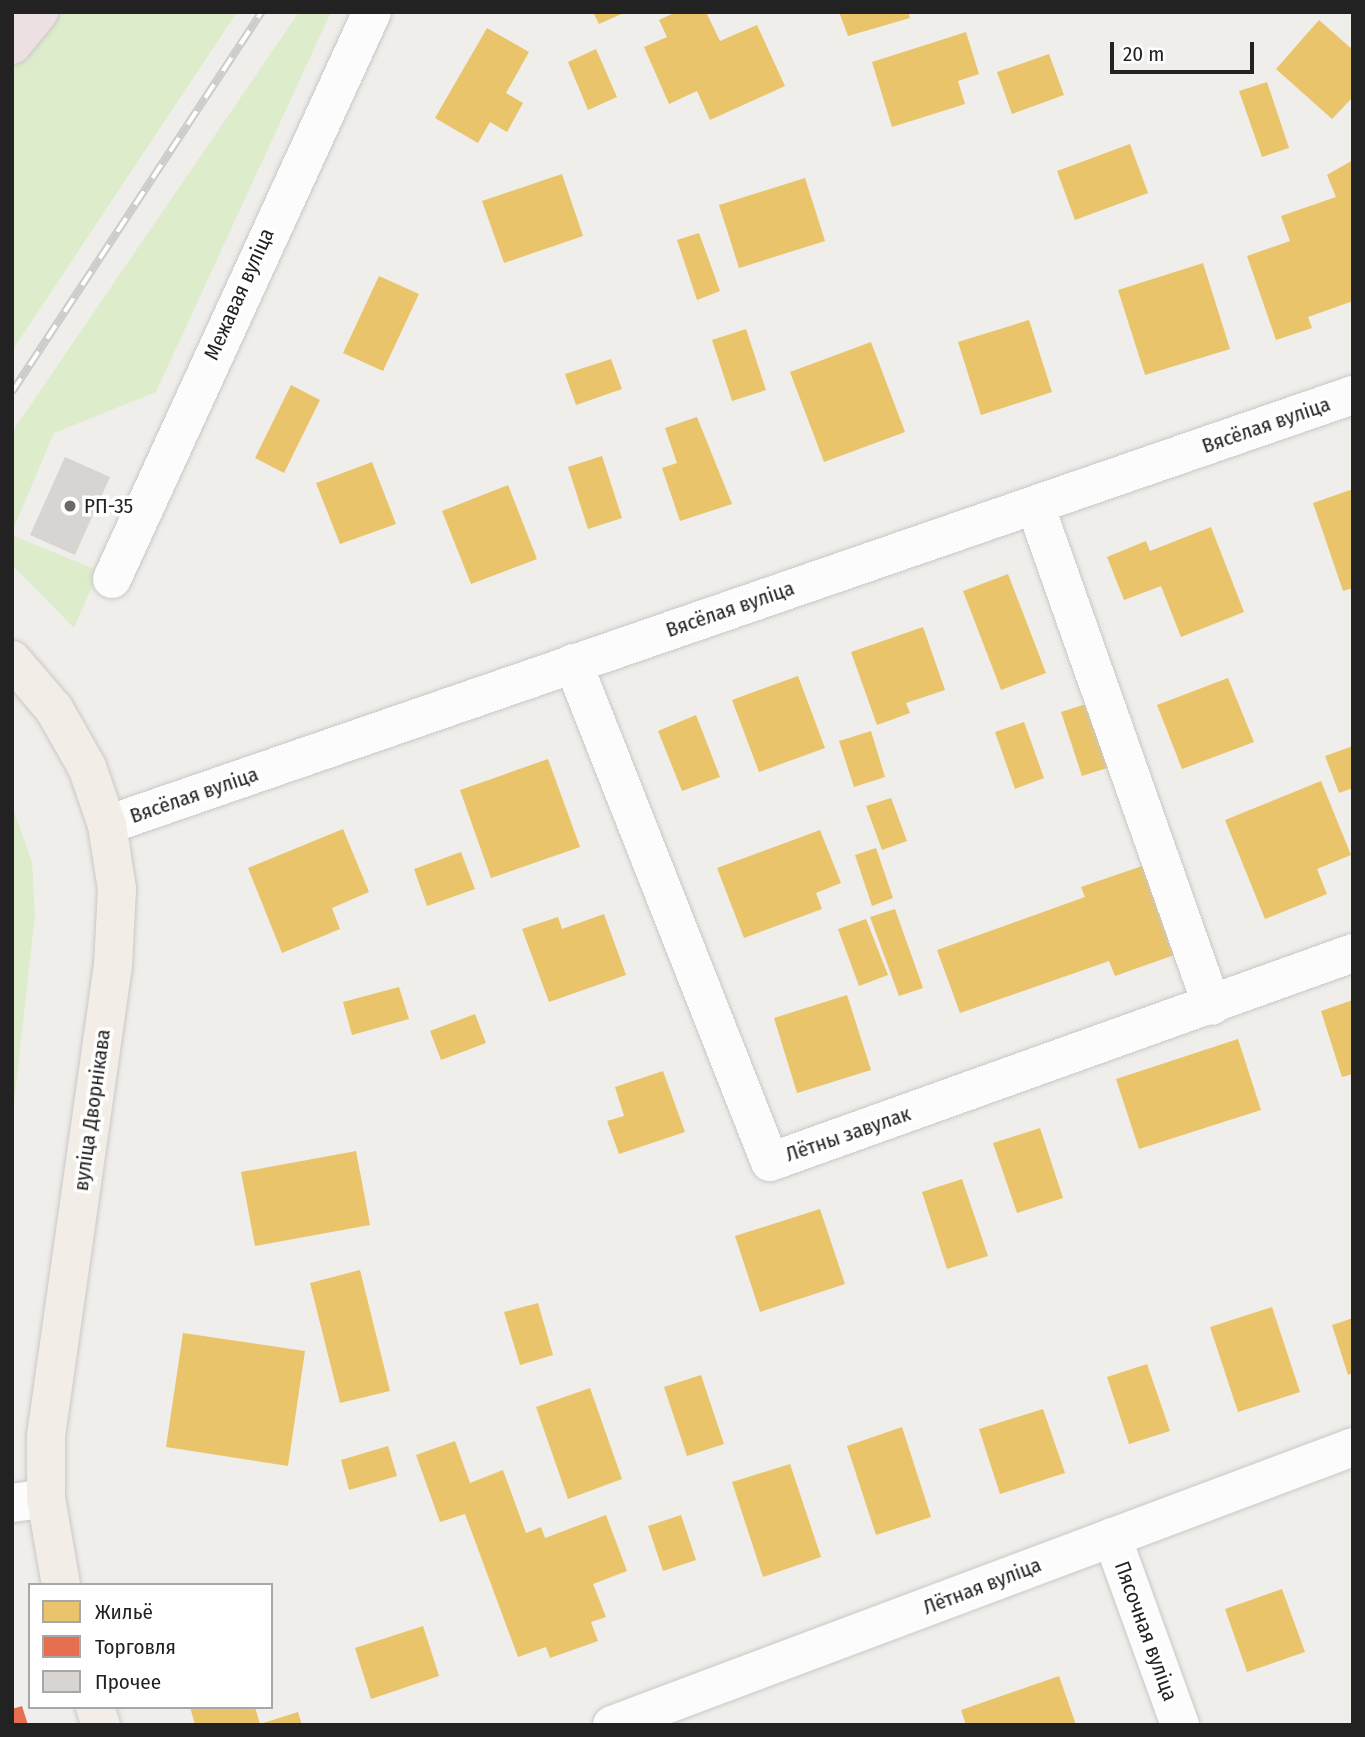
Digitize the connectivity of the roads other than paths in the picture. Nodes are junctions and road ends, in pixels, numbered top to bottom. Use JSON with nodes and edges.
{"nodes":[{"id":1,"x":38,"y":12,"type":"edge"},
{"id":2,"x":372,"y":12,"type":"edge"},
{"id":3,"x":12,"y":45,"type":"edge"},
{"id":4,"x":1353,"y":395,"type":"edge"},
{"id":5,"x":1035,"y":505,"type":"junction"},
{"id":6,"x":112,"y":579,"type":"dead end"},
{"id":7,"x":12,"y":660,"type":"edge"},
{"id":8,"x":573,"y":663,"type":"junction"},
{"id":9,"x":107,"y":825,"type":"junction"},
{"id":10,"x":1353,"y":953,"type":"edge"},
{"id":11,"x":1212,"y":1006,"type":"junction"},
{"id":12,"x":1353,"y":1447,"type":"edge"},
{"id":13,"x":29,"y":1500,"type":"edge"},
{"id":14,"x":1112,"y":1537,"type":"junction"},
{"id":15,"x":60,"y":1583,"type":"edge"},
{"id":16,"x":612,"y":1725,"type":"edge"},
{"id":17,"x":1180,"y":1725,"type":"edge"}],
"edges":[{"from":1,"to":3,"type":"highway"},
{"from":2,"to":6,"type":"street","name":"Межавая вуліца"},
{"from":4,"to":5,"type":"street","name":"Вясёлая вуліца"},
{"from":5,"to":8,"type":"street","name":"Вясёлая вуліца"},
{"from":5,"to":11,"type":"street"},
{"from":7,"to":9,"type":"main road","name":"вуліца Дворнікава"},
{"from":8,"to":9,"type":"street","name":"Вясёлая вуліца"},
{"from":8,"to":11,"type":"street","name":"Лётны завулак"},
{"from":9,"to":13,"type":"main road","name":"вуліца Дворнікава"},
{"from":10,"to":11,"type":"street","name":"Лётны завулак"},
{"from":12,"to":14,"type":"street","name":"Лётная вуліца"},
{"from":13,"to":15,"type":"main road","name":"вуліца Дворнікава"},
{"from":14,"to":16,"type":"street","name":"Лётная вуліца"},
{"from":14,"to":17,"type":"street","name":"Пясочная вуліца"}]}
